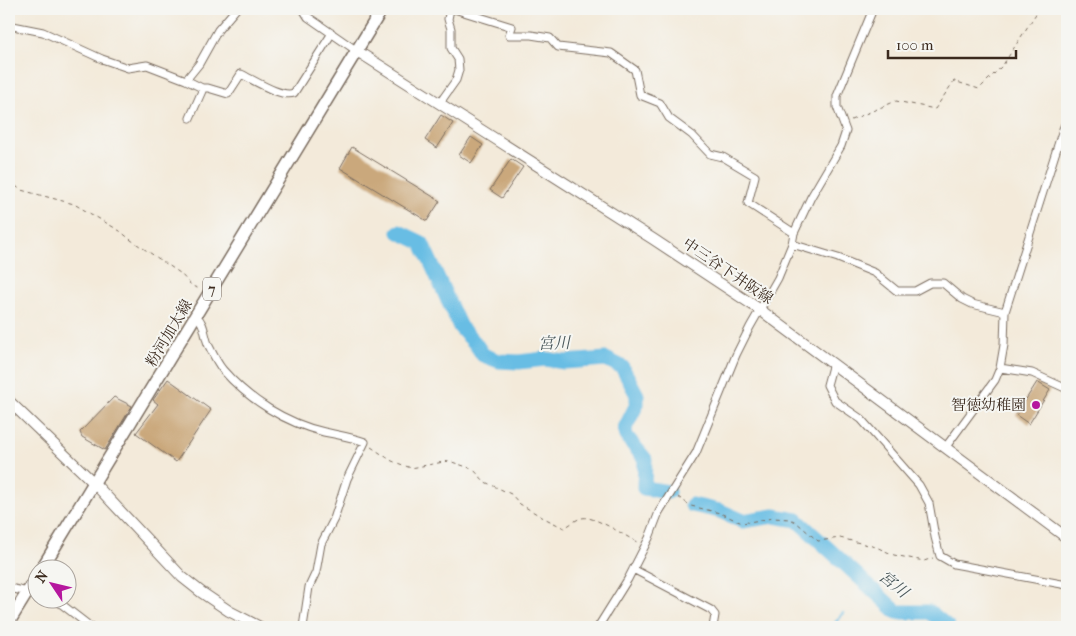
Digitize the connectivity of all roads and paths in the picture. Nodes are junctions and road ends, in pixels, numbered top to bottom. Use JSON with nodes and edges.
{"nodes":[{"id":1,"x":236,"y":9,"type":"edge"},
{"id":2,"x":301,"y":9,"type":"edge"},
{"id":3,"x":382,"y":9,"type":"edge"},
{"id":4,"x":450,"y":9,"type":"edge"},
{"id":5,"x":454,"y":9,"type":"edge"},
{"id":6,"x":873,"y":9,"type":"edge"},
{"id":7,"x":1039,"y":9,"type":"edge"},
{"id":8,"x":9,"y":28,"type":"edge"},
{"id":9,"x":332,"y":33,"type":"junction"},
{"id":10,"x":357,"y":51,"type":"junction"},
{"id":11,"x":186,"y":80,"type":"junction"},
{"id":12,"x":202,"y":88,"type":"junction"},
{"id":13,"x":439,"y":104,"type":"junction"},
{"id":14,"x":190,"y":118,"type":"dead end"},
{"id":15,"x":1067,"y":120,"type":"edge"},
{"id":16,"x":844,"y":123,"type":"junction"},
{"id":17,"x":9,"y":182,"type":"edge"},
{"id":18,"x":794,"y":233,"type":"junction"},
{"id":19,"x":792,"y":244,"type":"junction"},
{"id":20,"x":210,"y":293,"type":"junction"},
{"id":21,"x":759,"y":310,"type":"junction"},
{"id":22,"x":1005,"y":312,"type":"junction"},
{"id":23,"x":196,"y":316,"type":"junction"},
{"id":24,"x":833,"y":363,"type":"junction"},
{"id":25,"x":1000,"y":368,"type":"junction"},
{"id":26,"x":1067,"y":389,"type":"edge"},
{"id":27,"x":9,"y":401,"type":"edge"},
{"id":28,"x":365,"y":442,"type":"junction"},
{"id":29,"x":945,"y":448,"type":"junction"},
{"id":30,"x":94,"y":484,"type":"junction"},
{"id":31,"x":671,"y":493,"type":"junction"},
{"id":32,"x":1067,"y":538,"type":"edge"},
{"id":33,"x":644,"y":546,"type":"junction"},
{"id":34,"x":940,"y":556,"type":"junction"},
{"id":35,"x":48,"y":558,"type":"edge"},
{"id":36,"x":633,"y":569,"type":"junction"},
{"id":37,"x":1067,"y":585,"type":"edge"},
{"id":38,"x":9,"y":588,"type":"edge"},
{"id":39,"x":28,"y":592,"type":"edge"},
{"id":40,"x":28,"y":598,"type":"edge"},
{"id":41,"x":67,"y":608,"type":"edge"},
{"id":42,"x":9,"y":622,"type":"edge"},
{"id":43,"x":91,"y":627,"type":"edge"},
{"id":44,"x":260,"y":627,"type":"edge"},
{"id":45,"x":303,"y":627,"type":"edge"},
{"id":46,"x":598,"y":627,"type":"edge"},
{"id":47,"x":713,"y":627,"type":"edge"}],
"edges":[{"from":1,"to":11,"type":"street"},
{"from":2,"to":9,"type":"street"},
{"from":3,"to":10,"type":"main road","name":"粉河加太線","number":"7"},
{"from":4,"to":13,"type":"street"},
{"from":5,"to":18,"type":"street"},
{"from":6,"to":16,"type":"street"},
{"from":7,"to":16,"type":"path"},
{"from":8,"to":11,"type":"street"},
{"from":9,"to":10,"type":"street"},
{"from":9,"to":12,"type":"street"},
{"from":10,"to":13,"type":"main road","name":"中三谷下井阪線"},
{"from":10,"to":20,"type":"main road","name":"粉河加太線","number":"7"},
{"from":11,"to":12,"type":"street"},
{"from":12,"to":14,"type":"street"},
{"from":13,"to":21,"type":"main road","name":"中三谷下井阪線"},
{"from":15,"to":22,"type":"street"},
{"from":16,"to":18,"type":"street"},
{"from":17,"to":20,"type":"path"},
{"from":18,"to":19,"type":"street"},
{"from":19,"to":21,"type":"street"},
{"from":19,"to":22,"type":"street"},
{"from":20,"to":23,"type":"main road","name":"粉河加太線","number":"7"},
{"from":21,"to":24,"type":"main road","name":"中三谷下井阪線"},
{"from":21,"to":31,"type":"street"},
{"from":22,"to":25,"type":"street"},
{"from":23,"to":28,"type":"street"},
{"from":23,"to":30,"type":"main road","name":"粉河加太線","number":"7"},
{"from":24,"to":29,"type":"main road","name":"中三谷下井阪線"},
{"from":24,"to":34,"type":"street"},
{"from":25,"to":26,"type":"street"},
{"from":25,"to":29,"type":"street"},
{"from":27,"to":30,"type":"main road"},
{"from":28,"to":33,"type":"path"},
{"from":28,"to":45,"type":"street"},
{"from":29,"to":32,"type":"main road","name":"中三谷下井阪線"},
{"from":30,"to":35,"type":"main road","name":"粉河加太線","number":"7"},
{"from":30,"to":44,"type":"main road"},
{"from":31,"to":33,"type":"street"},
{"from":31,"to":34,"type":"path"},
{"from":33,"to":36,"type":"street"},
{"from":34,"to":37,"type":"street"},
{"from":36,"to":46,"type":"street"},
{"from":36,"to":47,"type":"street"},
{"from":38,"to":39,"type":"street"},
{"from":40,"to":42,"type":"main road"},
{"from":41,"to":43,"type":"street"}]}
